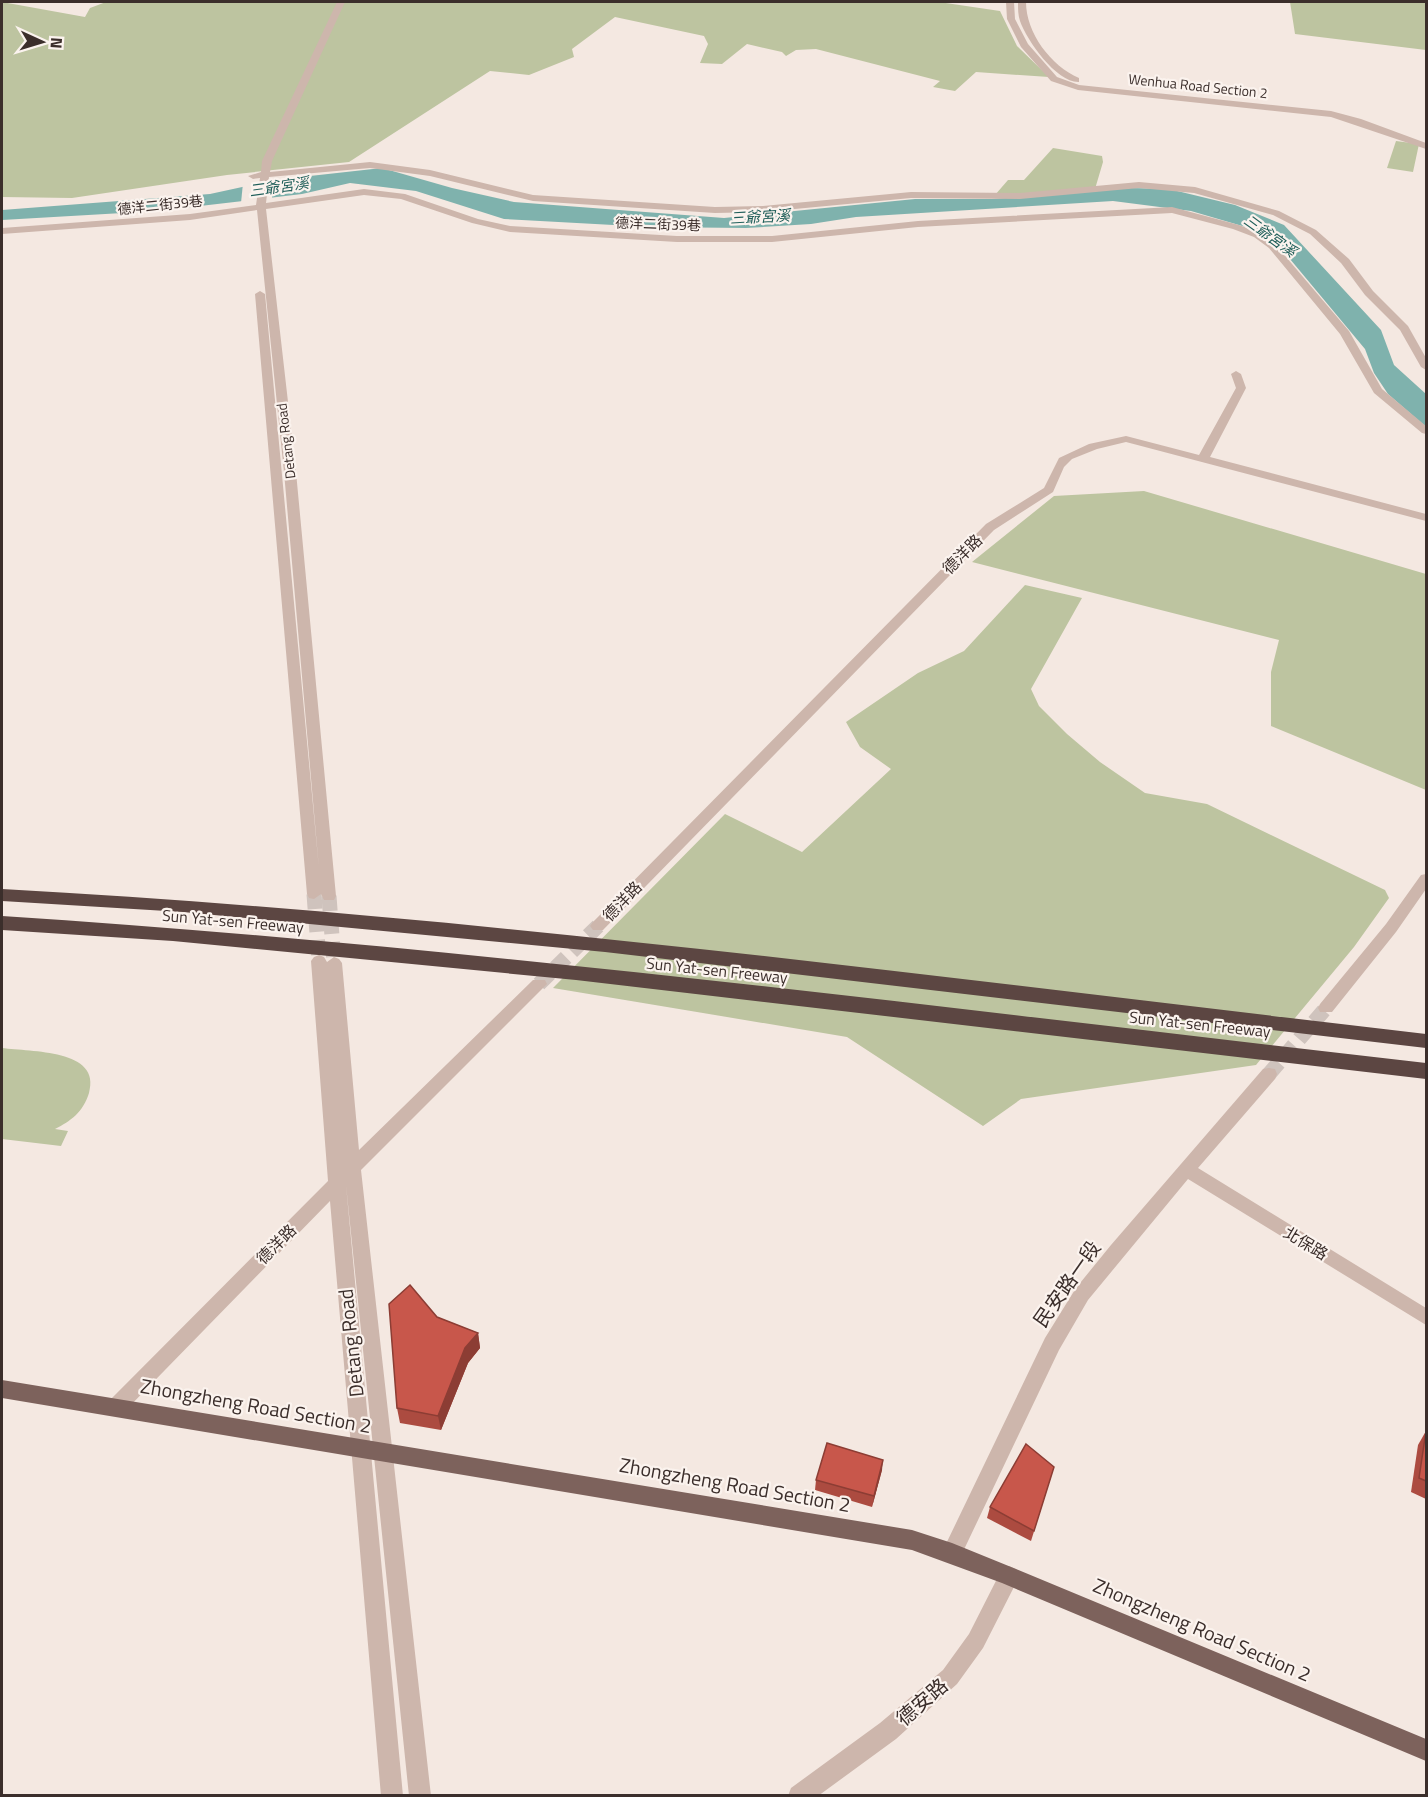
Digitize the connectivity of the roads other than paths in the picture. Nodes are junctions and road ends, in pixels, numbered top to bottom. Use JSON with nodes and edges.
{"nodes":[{"id":1,"x":332,"y":2,"type":"edge"},
{"id":2,"x":341,"y":2,"type":"edge"},
{"id":3,"x":1010,"y":2,"type":"edge"},
{"id":4,"x":1022,"y":2,"type":"edge"},
{"id":5,"x":1426,"y":140,"type":"edge"},
{"id":6,"x":1426,"y":146,"type":"edge"},
{"id":7,"x":257,"y":173,"type":"junction"},
{"id":8,"x":257,"y":207,"type":"junction"},
{"id":9,"x":2,"y":231,"type":"edge"},
{"id":10,"x":1426,"y":367,"type":"edge"},
{"id":11,"x":1236,"y":374,"type":"dead end"},
{"id":12,"x":1426,"y":431,"type":"edge"},
{"id":13,"x":1203,"y":459,"type":"junction"},
{"id":14,"x":1426,"y":518,"type":"edge"},
{"id":15,"x":1426,"y":879,"type":"edge"},
{"id":16,"x":314,"y":894,"type":"tunnel mouth"},
{"id":17,"x":2,"y":895,"type":"edge"},
{"id":18,"x":329,"y":896,"type":"tunnel mouth"},
{"id":19,"x":2,"y":923,"type":"edge"},
{"id":20,"x":598,"y":926,"type":"tunnel mouth"},
{"id":21,"x":543,"y":977,"type":"junction"},
{"id":22,"x":1326,"y":1008,"type":"tunnel mouth"},
{"id":23,"x":1426,"y":1041,"type":"edge"},
{"id":24,"x":1426,"y":1071,"type":"edge"},
{"id":25,"x":1269,"y":1074,"type":"tunnel mouth"},
{"id":26,"x":1186,"y":1169,"type":"junction"},
{"id":27,"x":351,"y":1172,"type":"junction"},
{"id":28,"x":335,"y":1185,"type":"junction"},
{"id":29,"x":1426,"y":1317,"type":"edge"},
{"id":30,"x":2,"y":1389,"type":"edge"},
{"id":31,"x":117,"y":1406,"type":"junction"},
{"id":32,"x":362,"y":1448,"type":"junction"},
{"id":33,"x":384,"y":1452,"type":"junction"},
{"id":34,"x":952,"y":1553,"type":"junction"},
{"id":35,"x":1009,"y":1576,"type":"junction"},
{"id":36,"x":1426,"y":1750,"type":"edge"},
{"id":37,"x":392,"y":1796,"type":"edge"},
{"id":38,"x":420,"y":1796,"type":"edge"},
{"id":39,"x":799,"y":1796,"type":"edge"}],
"edges":[{"from":1,"to":7,"type":"street","name":"Detang Road"},
{"from":2,"to":7,"type":"street","name":"Detang Road"},
{"from":3,"to":6,"type":"street","name":"Wenhua Road Section 2"},
{"from":4,"to":5,"type":"street","name":"Wenhua Road Section 2"},
{"from":7,"to":8,"type":"street","name":"Detang Road"},
{"from":7,"to":10,"type":"street"},
{"from":8,"to":9,"type":"street","name":"德洋二街39巷"},
{"from":8,"to":12,"type":"street","name":"德洋二街39巷"},
{"from":8,"to":16,"type":"street","name":"Detang Road"},
{"from":8,"to":18,"type":"street","name":"Detang Road"},
{"from":11,"to":13,"type":"street"},
{"from":13,"to":14,"type":"street","name":"德洋路"},
{"from":13,"to":20,"type":"street","name":"德洋路"},
{"from":15,"to":22,"type":"street"},
{"from":17,"to":23,"type":"highway","name":"Sun Yat-sen Freeway"},
{"from":19,"to":21,"type":"highway","name":"Sun Yat-sen Freeway"},
{"from":21,"to":24,"type":"highway","name":"Sun Yat-sen Freeway"},
{"from":21,"to":27,"type":"street","name":"德洋路"},
{"from":25,"to":26,"type":"street","name":"民安路一段"},
{"from":26,"to":29,"type":"street","name":"北保路"},
{"from":26,"to":34,"type":"street","name":"民安路一段"},
{"from":27,"to":28,"type":"street","name":"德洋路"},
{"from":27,"to":28,"type":"street","name":"Detang Road"},
{"from":27,"to":33,"type":"street","name":"Detang Road"},
{"from":28,"to":31,"type":"street","name":"德洋路"},
{"from":28,"to":32,"type":"street","name":"Detang Road"},
{"from":30,"to":31,"type":"main road","name":"Zhongzheng Road Section 2"},
{"from":31,"to":32,"type":"main road","name":"Zhongzheng Road Section 2"},
{"from":32,"to":33,"type":"main road","name":"Zhongzheng Road Section 2"},
{"from":32,"to":37,"type":"street","name":"Detang Road"},
{"from":33,"to":34,"type":"main road","name":"Zhongzheng Road Section 2"},
{"from":33,"to":38,"type":"street","name":"Detang Road"},
{"from":34,"to":35,"type":"main road","name":"Zhongzheng Road Section 2"},
{"from":35,"to":36,"type":"main road","name":"Zhongzheng Road Section 2"},
{"from":35,"to":39,"type":"street","name":"德安路"}]}
